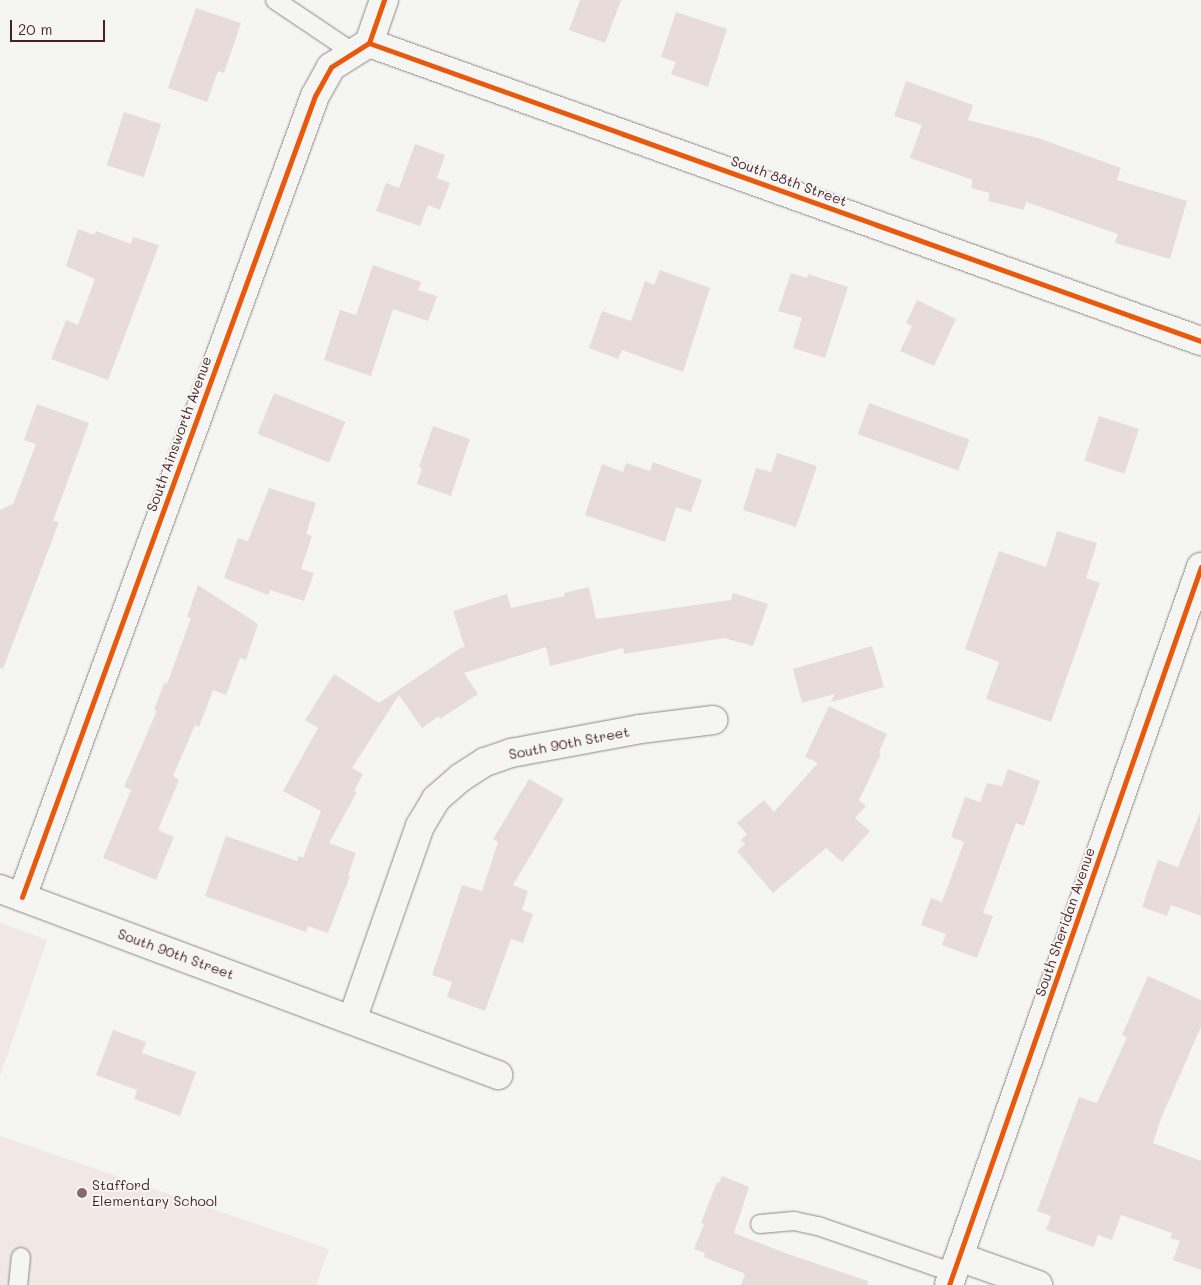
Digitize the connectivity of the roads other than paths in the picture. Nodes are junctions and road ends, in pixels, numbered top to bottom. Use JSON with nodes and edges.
{"nodes":[{"id":1,"x":275,"y":0,"type":"edge"},
{"id":2,"x":384,"y":0,"type":"edge"},
{"id":3,"x":362,"y":48,"type":"junction"},
{"id":4,"x":1201,"y":341,"type":"edge"},
{"id":5,"x":1201,"y":567,"type":"edge"},
{"id":6,"x":713,"y":720,"type":"dead end"},
{"id":7,"x":11,"y":893,"type":"edge"},
{"id":8,"x":352,"y":1020,"type":"junction"},
{"id":9,"x":498,"y":1075,"type":"dead end"},
{"id":10,"x":760,"y":1224,"type":"dead end"},
{"id":11,"x":21,"y":1257,"type":"dead end"},
{"id":12,"x":954,"y":1272,"type":"edge"},
{"id":13,"x":18,"y":1285,"type":"edge"},
{"id":14,"x":1038,"y":1285,"type":"edge"}],
"edges":[{"from":1,"to":3,"type":"lane"},
{"from":2,"to":3,"type":"street"},
{"from":3,"to":4,"type":"street","name":"South 88th Street"},
{"from":3,"to":7,"type":"street","name":"South Ainsworth Avenue"},
{"from":5,"to":12,"type":"street","name":"South Sheridan Avenue"},
{"from":6,"to":8,"type":"street","name":"South 90th Street"},
{"from":7,"to":8,"type":"street","name":"South 90th Street"},
{"from":8,"to":9,"type":"street","name":"South 90th Street"},
{"from":10,"to":12,"type":"lane"},
{"from":11,"to":13,"type":"lane"},
{"from":12,"to":14,"type":"street"}]}
